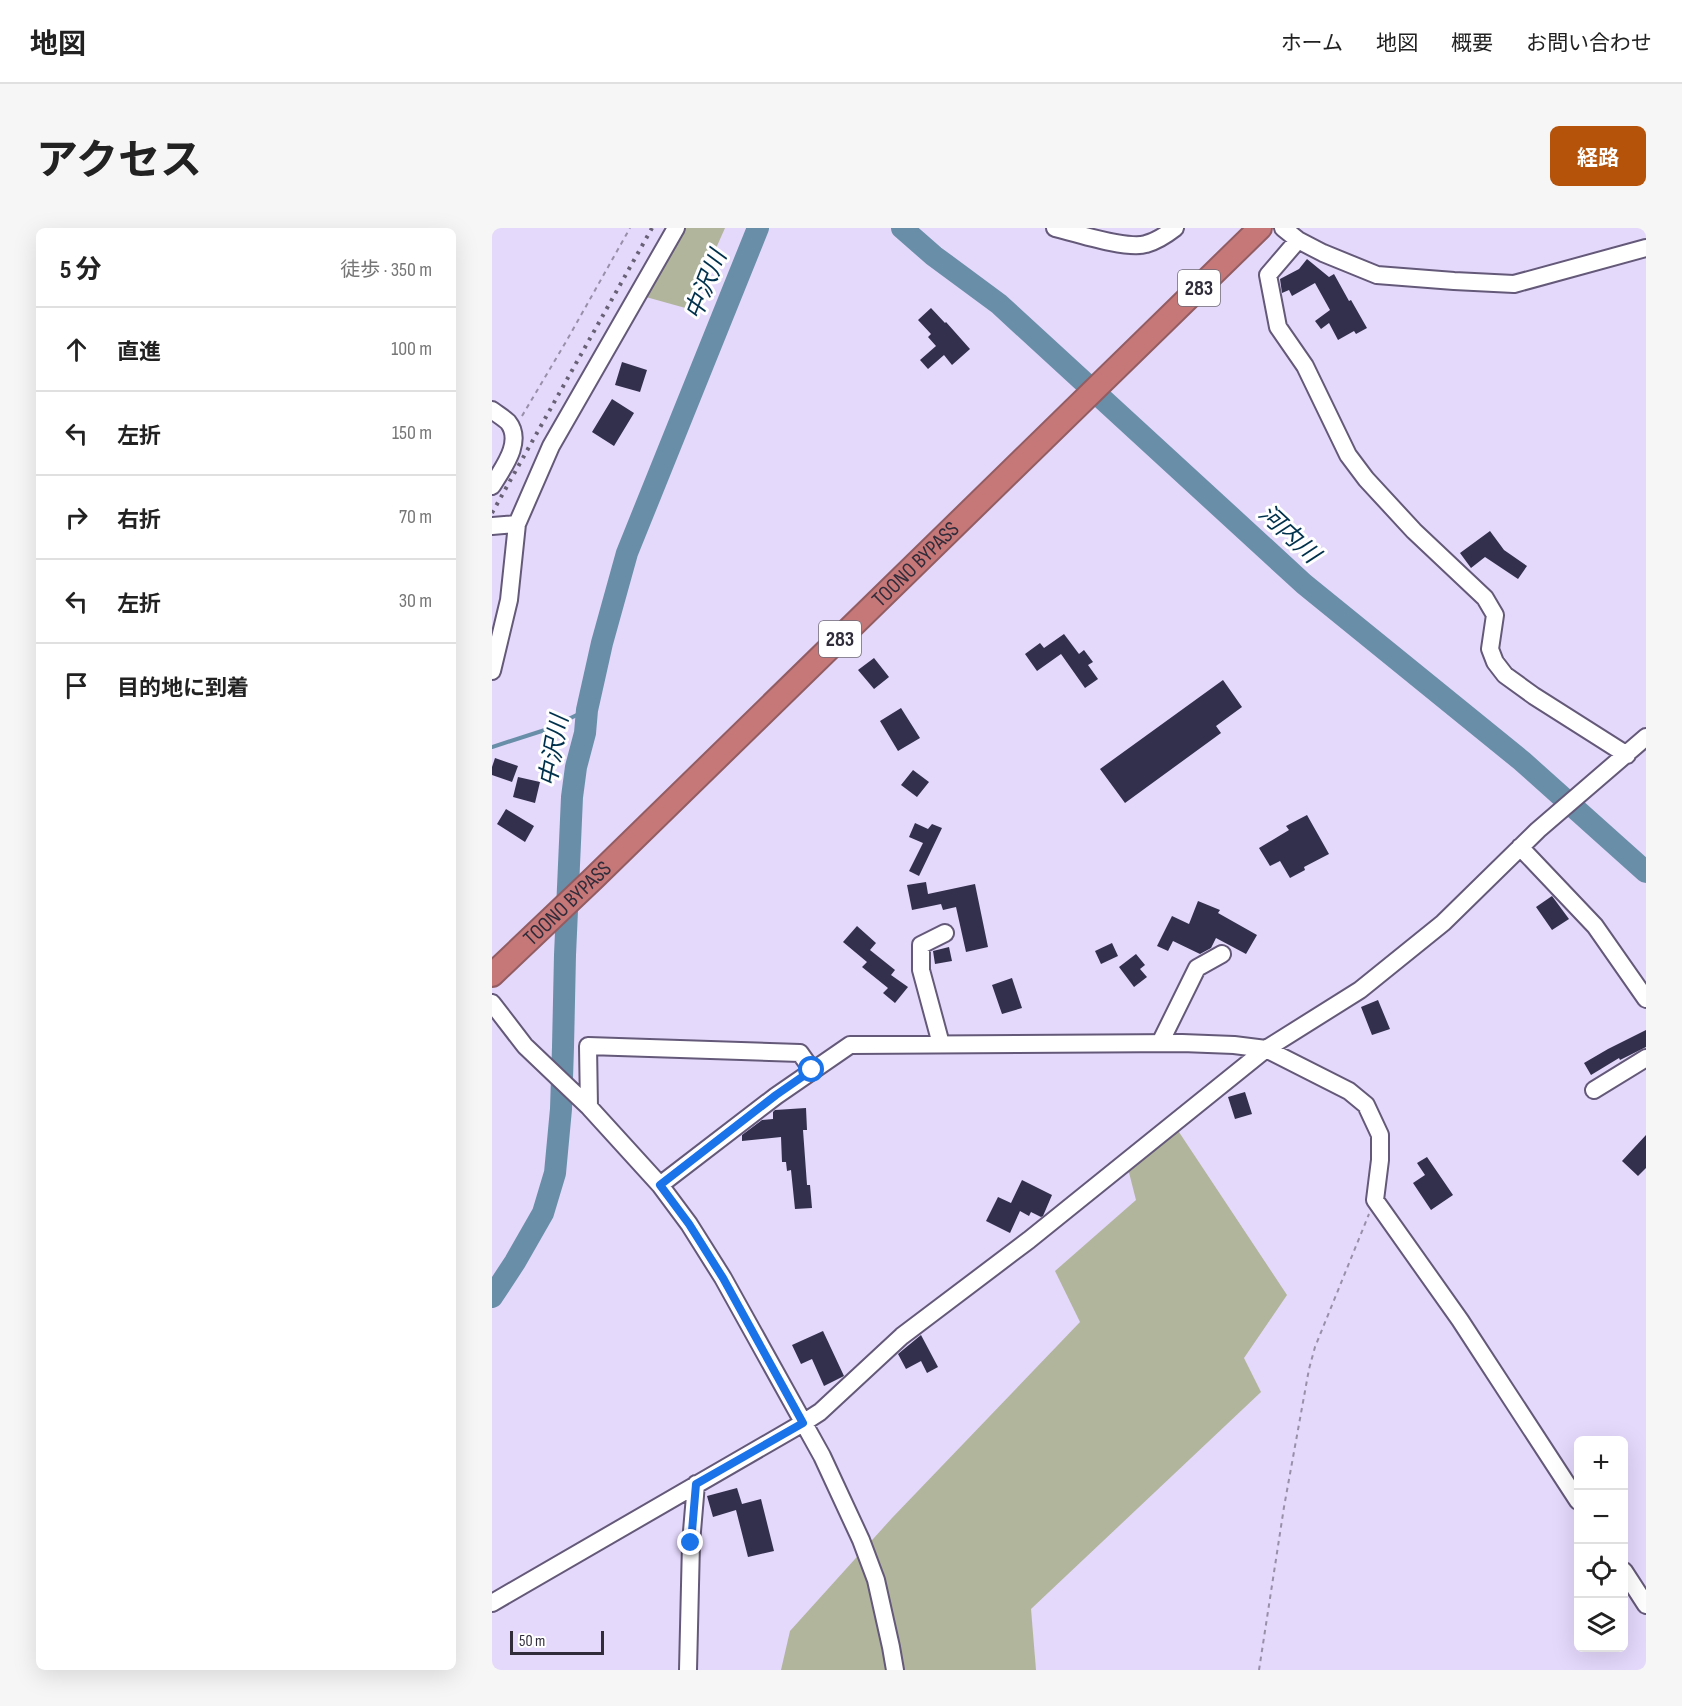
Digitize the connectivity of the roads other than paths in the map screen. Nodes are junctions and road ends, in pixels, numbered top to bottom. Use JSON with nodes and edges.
{"nodes":[{"id":1,"x":676,"y":228,"type":"edge"},
{"id":2,"x":1054,"y":228,"type":"edge"},
{"id":3,"x":1175,"y":228,"type":"edge"},
{"id":4,"x":1239,"y":228,"type":"edge"},
{"id":5,"x":1260,"y":228,"type":"edge"},
{"id":6,"x":1283,"y":228,"type":"edge"},
{"id":7,"x":1298,"y":240,"type":"junction"},
{"id":8,"x":1646,"y":248,"type":"edge"},
{"id":9,"x":1133,"y":342,"type":"junction"},
{"id":10,"x":492,"y":410,"type":"edge"},
{"id":11,"x":492,"y":486,"type":"edge"},
{"id":12,"x":500,"y":528,"type":"edge"},
{"id":13,"x":492,"y":671,"type":"edge"},
{"id":14,"x":1646,"y":737,"type":"edge"},
{"id":15,"x":1620,"y":759,"type":"junction"},
{"id":16,"x":1520,"y":847,"type":"junction"},
{"id":17,"x":544,"y":915,"type":"junction"},
{"id":18,"x":945,"y":933,"type":"dead end"},
{"id":19,"x":1222,"y":954,"type":"dead end"},
{"id":20,"x":492,"y":958,"type":"edge"},
{"id":21,"x":492,"y":975,"type":"edge"},
{"id":22,"x":1646,"y":999,"type":"edge"},
{"id":23,"x":492,"y":1003,"type":"edge"},
{"id":24,"x":1160,"y":1043,"type":"junction"},
{"id":25,"x":941,"y":1044,"type":"junction"},
{"id":26,"x":1266,"y":1048,"type":"junction"},
{"id":27,"x":1646,"y":1058,"type":"edge"},
{"id":28,"x":812,"y":1070,"type":"junction"},
{"id":29,"x":1593,"y":1090,"type":"dead end"},
{"id":30,"x":590,"y":1107,"type":"junction"},
{"id":31,"x":660,"y":1185,"type":"junction"},
{"id":32,"x":803,"y":1423,"type":"junction"},
{"id":33,"x":696,"y":1484,"type":"junction"},
{"id":34,"x":1574,"y":1496,"type":"edge"},
{"id":35,"x":1628,"y":1578,"type":"edge"},
{"id":36,"x":492,"y":1603,"type":"edge"},
{"id":37,"x":1646,"y":1605,"type":"edge"},
{"id":38,"x":688,"y":1670,"type":"edge"},
{"id":39,"x":895,"y":1670,"type":"edge"}],
"edges":[{"from":1,"to":12,"type":"street"},
{"from":2,"to":3,"type":"street"},
{"from":4,"to":9,"type":"highway","name":"TOONO BYPASS","number":"283"},
{"from":5,"to":9,"type":"highway","name":"TOONO BYPASS","number":"283"},
{"from":6,"to":7,"type":"street"},
{"from":7,"to":8,"type":"street"},
{"from":7,"to":15,"type":"street"},
{"from":9,"to":17,"type":"highway","name":"TOONO BYPASS","number":"283"},
{"from":10,"to":11,"type":"street"},
{"from":12,"to":13,"type":"street"},
{"from":14,"to":15,"type":"street"},
{"from":15,"to":16,"type":"street"},
{"from":16,"to":22,"type":"street"},
{"from":16,"to":26,"type":"street"},
{"from":17,"to":20,"type":"highway","name":"TOONO BYPASS","number":"283"},
{"from":17,"to":21,"type":"highway","name":"TOONO BYPASS","number":"283"},
{"from":18,"to":25,"type":"street"},
{"from":19,"to":24,"type":"street"},
{"from":23,"to":30,"type":"street"},
{"from":24,"to":25,"type":"street"},
{"from":24,"to":26,"type":"street"},
{"from":25,"to":28,"type":"street"},
{"from":26,"to":32,"type":"street"},
{"from":26,"to":34,"type":"street"},
{"from":27,"to":29,"type":"street"},
{"from":28,"to":30,"type":"street"},
{"from":28,"to":31,"type":"street"},
{"from":30,"to":31,"type":"street"},
{"from":31,"to":32,"type":"street"},
{"from":32,"to":33,"type":"street"},
{"from":32,"to":39,"type":"street"},
{"from":33,"to":36,"type":"street"},
{"from":33,"to":38,"type":"street"},
{"from":35,"to":37,"type":"street"}]}
